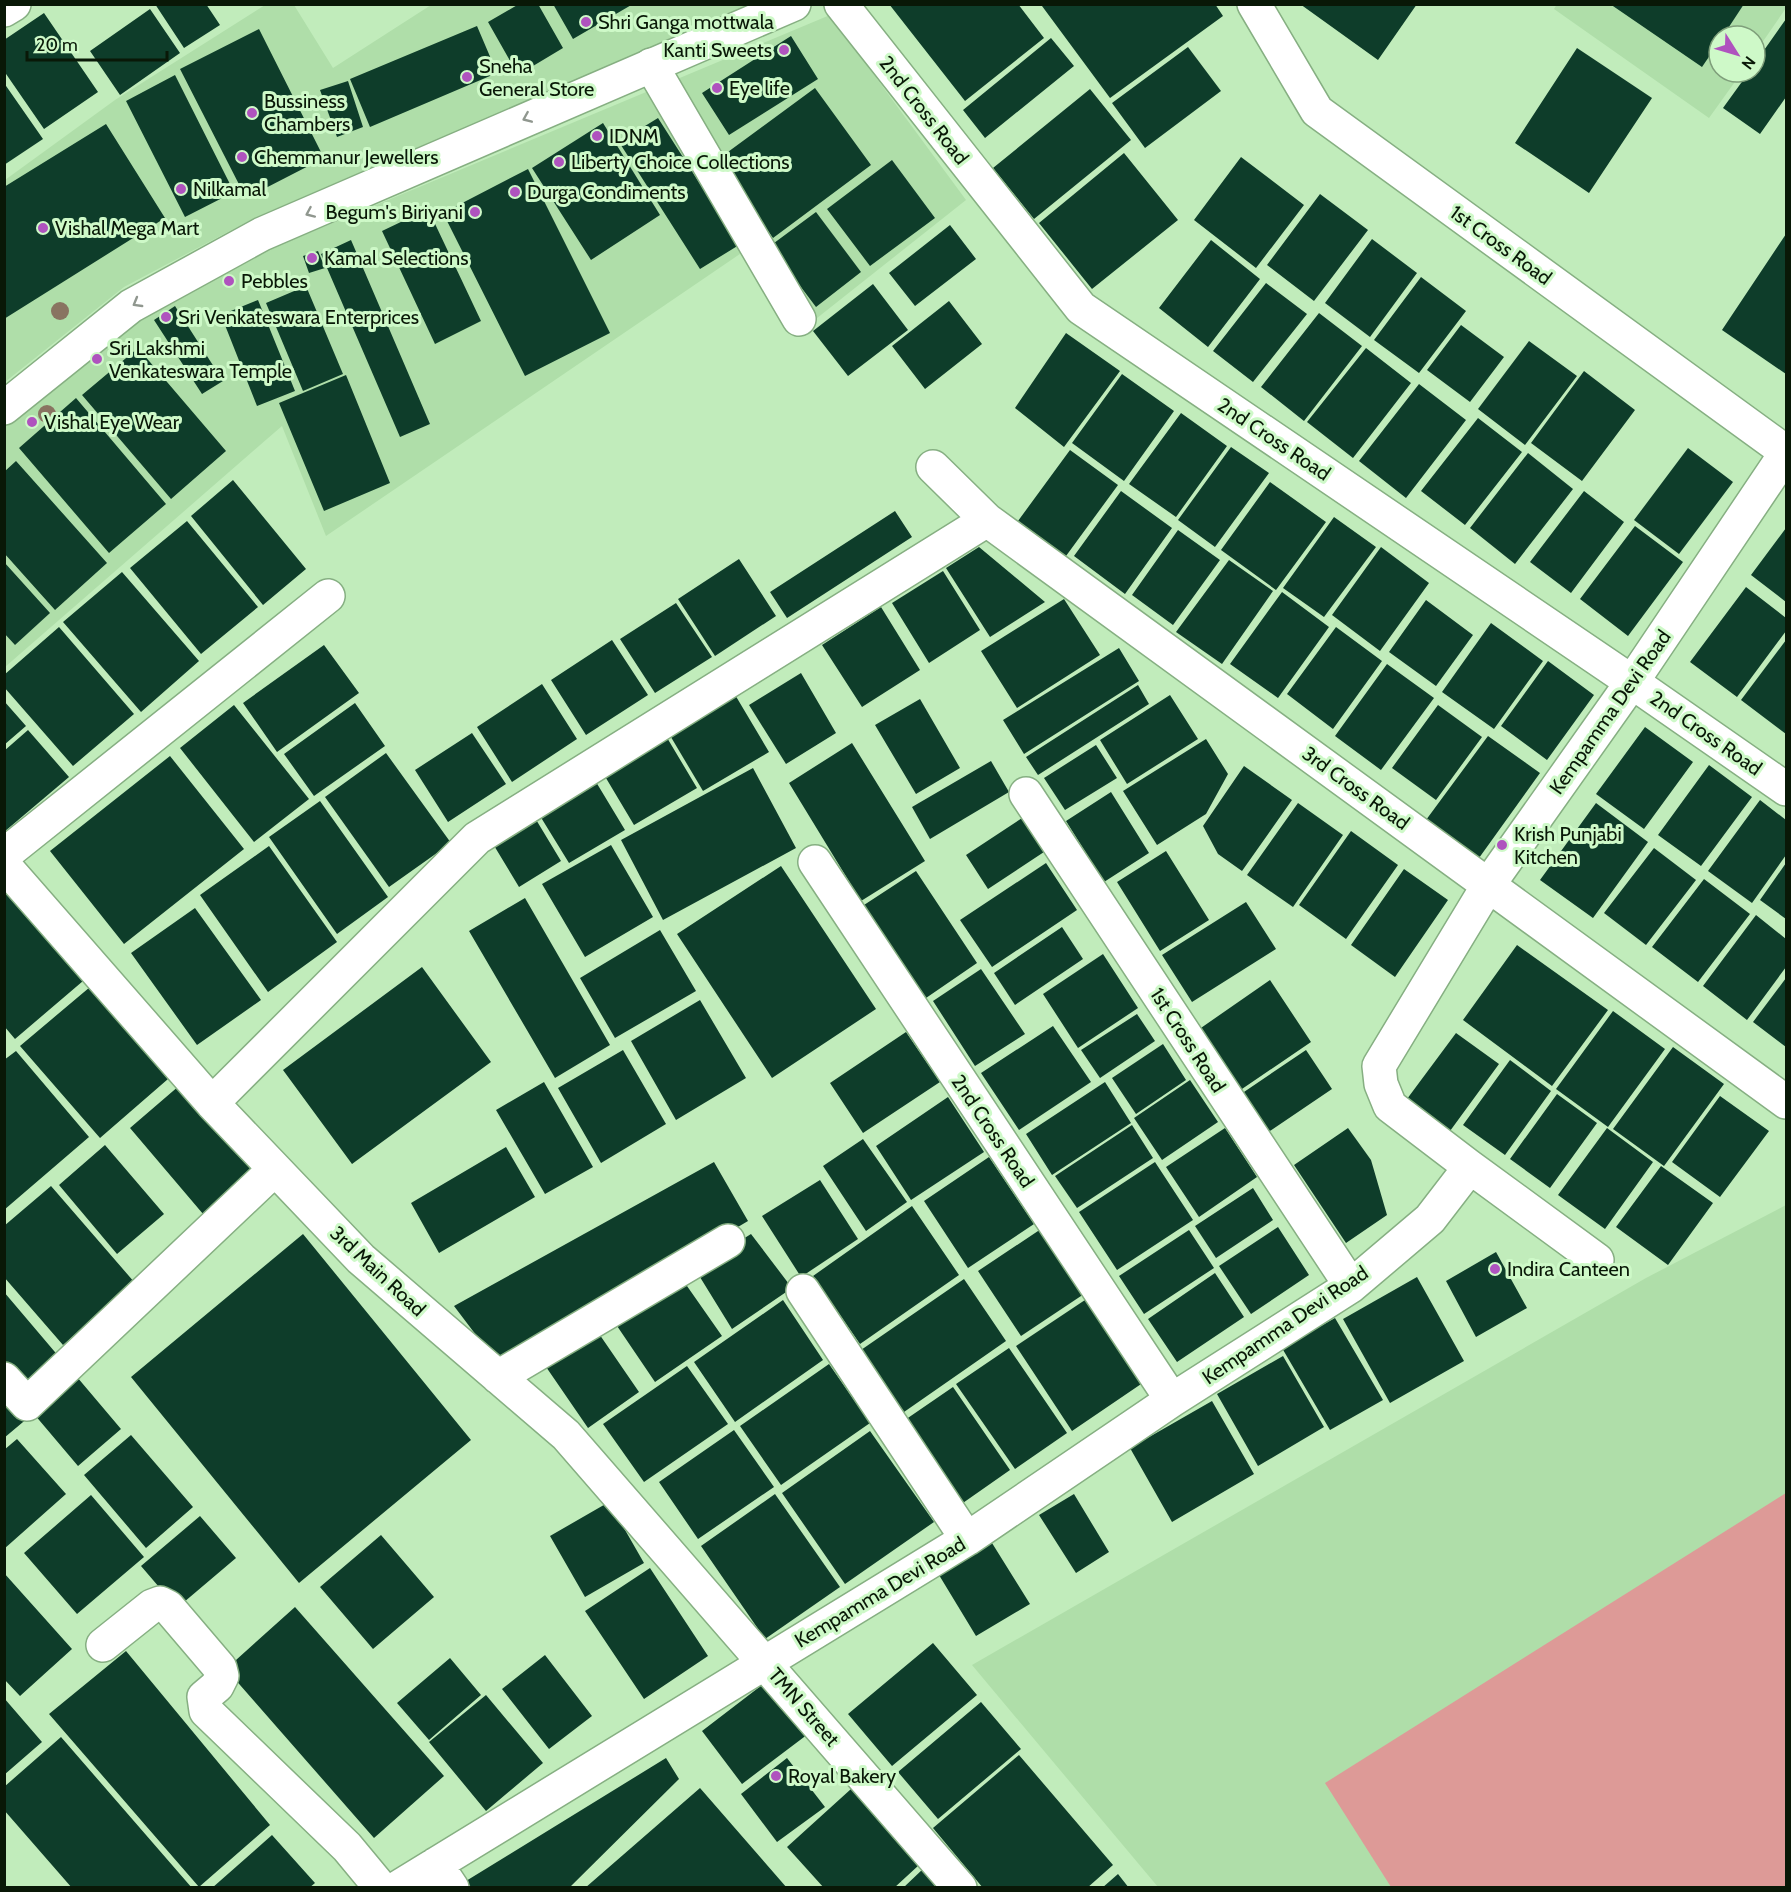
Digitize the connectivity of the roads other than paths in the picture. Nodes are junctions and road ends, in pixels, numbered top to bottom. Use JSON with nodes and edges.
{"nodes":[{"id":1,"x":14,"y":4,"type":"edge"},
{"id":2,"x":794,"y":4,"type":"edge"},
{"id":3,"x":841,"y":4,"type":"edge"},
{"id":4,"x":1254,"y":4,"type":"edge"},
{"id":5,"x":4,"y":10,"type":"edge"},
{"id":6,"x":651,"y":65,"type":"junction"},
{"id":7,"x":799,"y":319,"type":"dead end"},
{"id":8,"x":4,"y":408,"type":"edge"},
{"id":9,"x":1786,"y":453,"type":"edge"},
{"id":10,"x":933,"y":467,"type":"dead end"},
{"id":11,"x":987,"y":520,"type":"junction"},
{"id":12,"x":328,"y":596,"type":"dead end"},
{"id":13,"x":1632,"y":682,"type":"junction"},
{"id":14,"x":1786,"y":789,"type":"edge"},
{"id":15,"x":1026,"y":794,"type":"dead end"},
{"id":16,"x":4,"y":855,"type":"edge"},
{"id":17,"x":815,"y":862,"type":"dead end"},
{"id":18,"x":4,"y":864,"type":"edge"},
{"id":19,"x":1489,"y":884,"type":"junction"},
{"id":20,"x":1786,"y":1102,"type":"edge"},
{"id":21,"x":212,"y":1103,"type":"junction"},
{"id":22,"x":1470,"y":1167,"type":"junction"},
{"id":23,"x":276,"y":1169,"type":"junction"},
{"id":24,"x":728,"y":1241,"type":"dead end"},
{"id":25,"x":1597,"y":1260,"type":"dead end"},
{"id":26,"x":1351,"y":1286,"type":"junction"},
{"id":27,"x":803,"y":1291,"type":"dead end"},
{"id":28,"x":498,"y":1377,"type":"junction"},
{"id":29,"x":4,"y":1379,"type":"edge"},
{"id":30,"x":1172,"y":1400,"type":"junction"},
{"id":31,"x":967,"y":1539,"type":"junction"},
{"id":32,"x":103,"y":1645,"type":"dead end"},
{"id":33,"x":765,"y":1662,"type":"junction"},
{"id":34,"x":444,"y":1876,"type":"edge"},
{"id":35,"x":381,"y":1887,"type":"edge"},
{"id":36,"x":397,"y":1887,"type":"edge"},
{"id":37,"x":960,"y":1887,"type":"edge"}],
"edges":[{"from":1,"to":5,"type":"street"},
{"from":2,"to":6,"type":"street"},
{"from":3,"to":13,"type":"street","name":"2nd Cross Road"},
{"from":4,"to":9,"type":"street","name":"1st Cross Road"},
{"from":6,"to":7,"type":"street"},
{"from":6,"to":8,"type":"street","one_way":true},
{"from":9,"to":13,"type":"street","name":"Kempamma Devi Road"},
{"from":10,"to":11,"type":"street","name":"3rd Cross Road"},
{"from":11,"to":19,"type":"street","name":"3rd Cross Road"},
{"from":11,"to":21,"type":"street"},
{"from":12,"to":16,"type":"street"},
{"from":13,"to":14,"type":"street","name":"2nd Cross Road"},
{"from":13,"to":19,"type":"street","name":"Kempamma Devi Road"},
{"from":15,"to":26,"type":"street","name":"1st Cross Road"},
{"from":17,"to":30,"type":"street","name":"2nd Cross Road"},
{"from":18,"to":21,"type":"street","name":"3rd Main Road"},
{"from":19,"to":20,"type":"street","name":"3rd Cross Road"},
{"from":19,"to":22,"type":"street","name":"Kempamma Devi Road"},
{"from":21,"to":23,"type":"street","name":"3rd Main Road"},
{"from":22,"to":25,"type":"street"},
{"from":22,"to":26,"type":"street","name":"Kempamma Devi Road"},
{"from":23,"to":28,"type":"street","name":"3rd Main Road"},
{"from":23,"to":29,"type":"street"},
{"from":24,"to":28,"type":"street"},
{"from":26,"to":30,"type":"street","name":"Kempamma Devi Road"},
{"from":27,"to":31,"type":"street"},
{"from":28,"to":33,"type":"street","name":"3rd Main Road"},
{"from":30,"to":31,"type":"street","name":"Kempamma Devi Road"},
{"from":31,"to":33,"type":"street","name":"Kempamma Devi Road"},
{"from":32,"to":35,"type":"street"},
{"from":33,"to":34,"type":"street","name":"Kempamma Devi Road"},
{"from":33,"to":37,"type":"street","name":"TMN Street"},
{"from":34,"to":36,"type":"street","name":"Kempamma Devi Road"}]}
